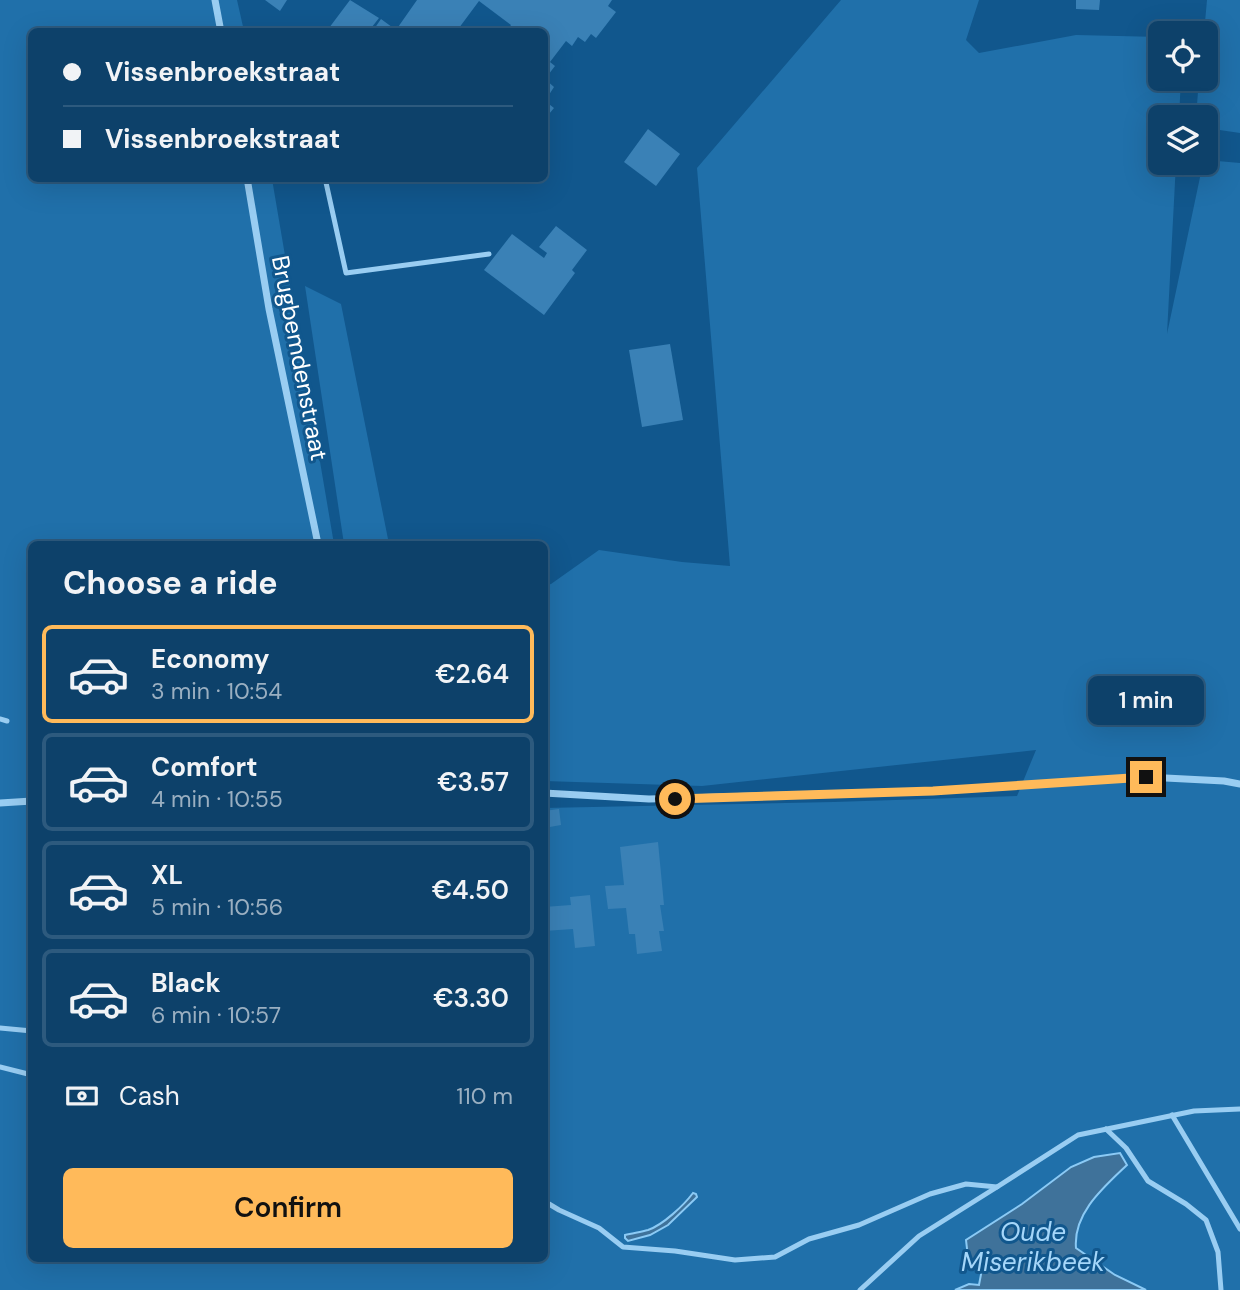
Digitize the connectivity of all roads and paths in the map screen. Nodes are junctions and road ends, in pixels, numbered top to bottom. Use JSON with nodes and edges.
{"nodes":[{"id":1,"x":215,"y":0,"type":"edge"},
{"id":2,"x":220,"y":28,"type":"edge"},
{"id":3,"x":248,"y":182,"type":"edge"},
{"id":4,"x":326,"y":182,"type":"edge"},
{"id":5,"x":489,"y":254,"type":"dead end"},
{"id":6,"x":317,"y":541,"type":"edge"},
{"id":7,"x":1240,"y":784,"type":"edge"},
{"id":8,"x":548,"y":793,"type":"edge"},
{"id":9,"x":28,"y":801,"type":"edge"},
{"id":10,"x":0,"y":803,"type":"edge"},
{"id":11,"x":0,"y":1028,"type":"edge"},
{"id":12,"x":28,"y":1031,"type":"edge"},
{"id":13,"x":0,"y":1067,"type":"edge"},
{"id":14,"x":28,"y":1074,"type":"edge"},
{"id":15,"x":1240,"y":1109,"type":"edge"},
{"id":16,"x":1172,"y":1115,"type":"junction"},
{"id":17,"x":1106,"y":1129,"type":"junction"},
{"id":18,"x":997,"y":1187,"type":"junction"},
{"id":19,"x":548,"y":1203,"type":"edge"},
{"id":20,"x":1240,"y":1229,"type":"edge"},
{"id":21,"x":860,"y":1290,"type":"edge"},
{"id":22,"x":1221,"y":1290,"type":"edge"}],
"edges":[{"from":1,"to":2,"type":"street"},
{"from":3,"to":6,"type":"street","name":"Brugbemdenstraat"},
{"from":4,"to":5,"type":"lane"},
{"from":7,"to":8,"type":"street"},
{"from":9,"to":10,"type":"street"},
{"from":11,"to":12,"type":"lane"},
{"from":13,"to":14,"type":"lane"},
{"from":15,"to":16,"type":"lane"},
{"from":16,"to":17,"type":"lane"},
{"from":16,"to":20,"type":"lane"},
{"from":17,"to":18,"type":"lane"},
{"from":17,"to":22,"type":"lane"},
{"from":18,"to":19,"type":"lane"},
{"from":18,"to":21,"type":"lane"}]}
